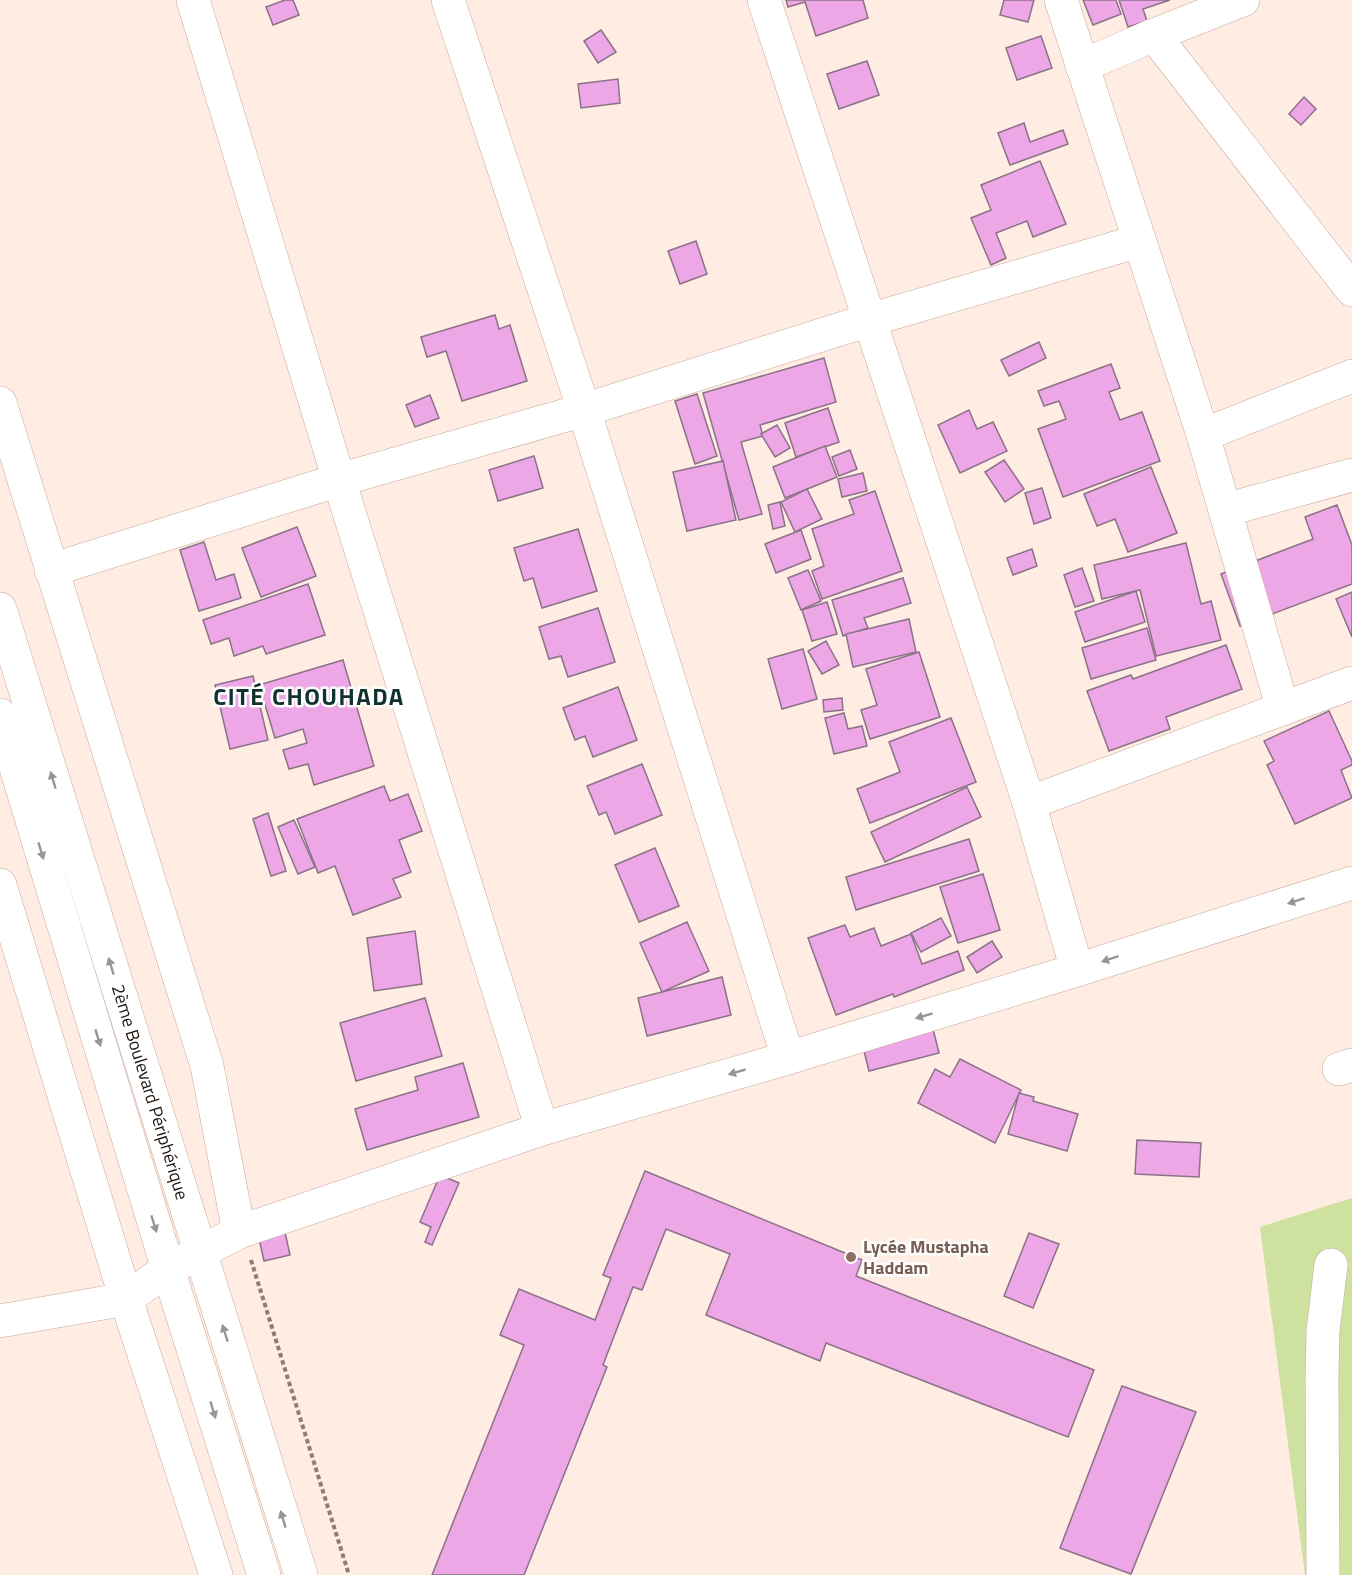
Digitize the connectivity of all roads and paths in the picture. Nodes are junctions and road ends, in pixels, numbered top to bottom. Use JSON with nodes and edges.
{"nodes":[{"id":1,"x":193,"y":0,"type":"edge"},
{"id":2,"x":448,"y":0,"type":"edge"},
{"id":3,"x":764,"y":0,"type":"edge"},
{"id":4,"x":1061,"y":0,"type":"edge"},
{"id":5,"x":1243,"y":0,"type":"edge"},
{"id":6,"x":1154,"y":35,"type":"junction"},
{"id":7,"x":1082,"y":66,"type":"junction"},
{"id":8,"x":1138,"y":242,"type":"junction"},
{"id":9,"x":1352,"y":290,"type":"edge"},
{"id":10,"x":869,"y":320,"type":"junction"},
{"id":11,"x":1352,"y":376,"type":"edge"},
{"id":12,"x":0,"y":403,"type":"edge"},
{"id":13,"x":584,"y":410,"type":"junction"},
{"id":14,"x":1203,"y":435,"type":"junction"},
{"id":15,"x":1352,"y":475,"type":"edge"},
{"id":16,"x":339,"y":480,"type":"junction"},
{"id":17,"x":1224,"y":510,"type":"junction"},
{"id":18,"x":51,"y":570,"type":"junction"},
{"id":19,"x":0,"y":609,"type":"edge"},
{"id":20,"x":1352,"y":683,"type":"edge"},
{"id":21,"x":1283,"y":709,"type":"junction"},
{"id":22,"x":0,"y":715,"type":"edge"},
{"id":23,"x":1029,"y":803,"type":"junction"},
{"id":24,"x":1352,"y":883,"type":"edge"},
{"id":25,"x":0,"y":885,"type":"edge"},
{"id":26,"x":1077,"y":970,"type":"junction"},
{"id":27,"x":788,"y":1058,"type":"junction"},
{"id":28,"x":542,"y":1129,"type":"junction"},
{"id":29,"x":244,"y":1244,"type":"junction"},
{"id":30,"x":200,"y":1252,"type":"junction"},
{"id":31,"x":1331,"y":1265,"type":"dead end"},
{"id":32,"x":168,"y":1269,"type":"junction"},
{"id":33,"x":126,"y":1299,"type":"junction"},
{"id":34,"x":0,"y":1321,"type":"edge"},
{"id":35,"x":216,"y":1575,"type":"edge"},
{"id":36,"x":264,"y":1575,"type":"edge"},
{"id":37,"x":301,"y":1575,"type":"edge"},
{"id":38,"x":349,"y":1575,"type":"edge"},
{"id":39,"x":1323,"y":1575,"type":"edge"}],
"edges":[{"from":1,"to":16,"type":"street"},
{"from":2,"to":13,"type":"street"},
{"from":3,"to":10,"type":"street"},
{"from":4,"to":7,"type":"street"},
{"from":5,"to":6,"type":"street"},
{"from":6,"to":7,"type":"street"},
{"from":6,"to":9,"type":"street"},
{"from":7,"to":8,"type":"street"},
{"from":8,"to":10,"type":"street"},
{"from":8,"to":14,"type":"street"},
{"from":10,"to":13,"type":"street"},
{"from":10,"to":23,"type":"street"},
{"from":11,"to":14,"type":"street"},
{"from":12,"to":18,"type":"street"},
{"from":13,"to":16,"type":"street"},
{"from":13,"to":27,"type":"street"},
{"from":14,"to":17,"type":"street"},
{"from":15,"to":17,"type":"street"},
{"from":16,"to":18,"type":"street"},
{"from":16,"to":28,"type":"street"},
{"from":17,"to":21,"type":"street"},
{"from":18,"to":29,"type":"street"},
{"from":30,"to":19,"type":"street","name":"2ème Boulevard Périphérique","one_way":true},
{"from":20,"to":21,"type":"street"},
{"from":21,"to":23,"type":"street"},
{"from":22,"to":32,"type":"street","name":"2ème Boulevard Périphérique","one_way":true},
{"from":23,"to":26,"type":"street"},
{"from":24,"to":26,"type":"street","one_way":true},
{"from":25,"to":33,"type":"street"},
{"from":26,"to":27,"type":"street","one_way":true},
{"from":27,"to":28,"type":"street","one_way":true},
{"from":28,"to":29,"type":"street"},
{"from":29,"to":30,"type":"street"},
{"from":29,"to":38,"type":"path"},
{"from":30,"to":32,"type":"street"},
{"from":37,"to":30,"type":"street","name":"2ème Boulevard Périphérique","one_way":true},
{"from":31,"to":39,"type":"street"},
{"from":32,"to":33,"type":"street"},
{"from":32,"to":36,"type":"street","name":"2ème Boulevard Périphérique","one_way":true},
{"from":33,"to":34,"type":"street"},
{"from":33,"to":35,"type":"street"}]}
